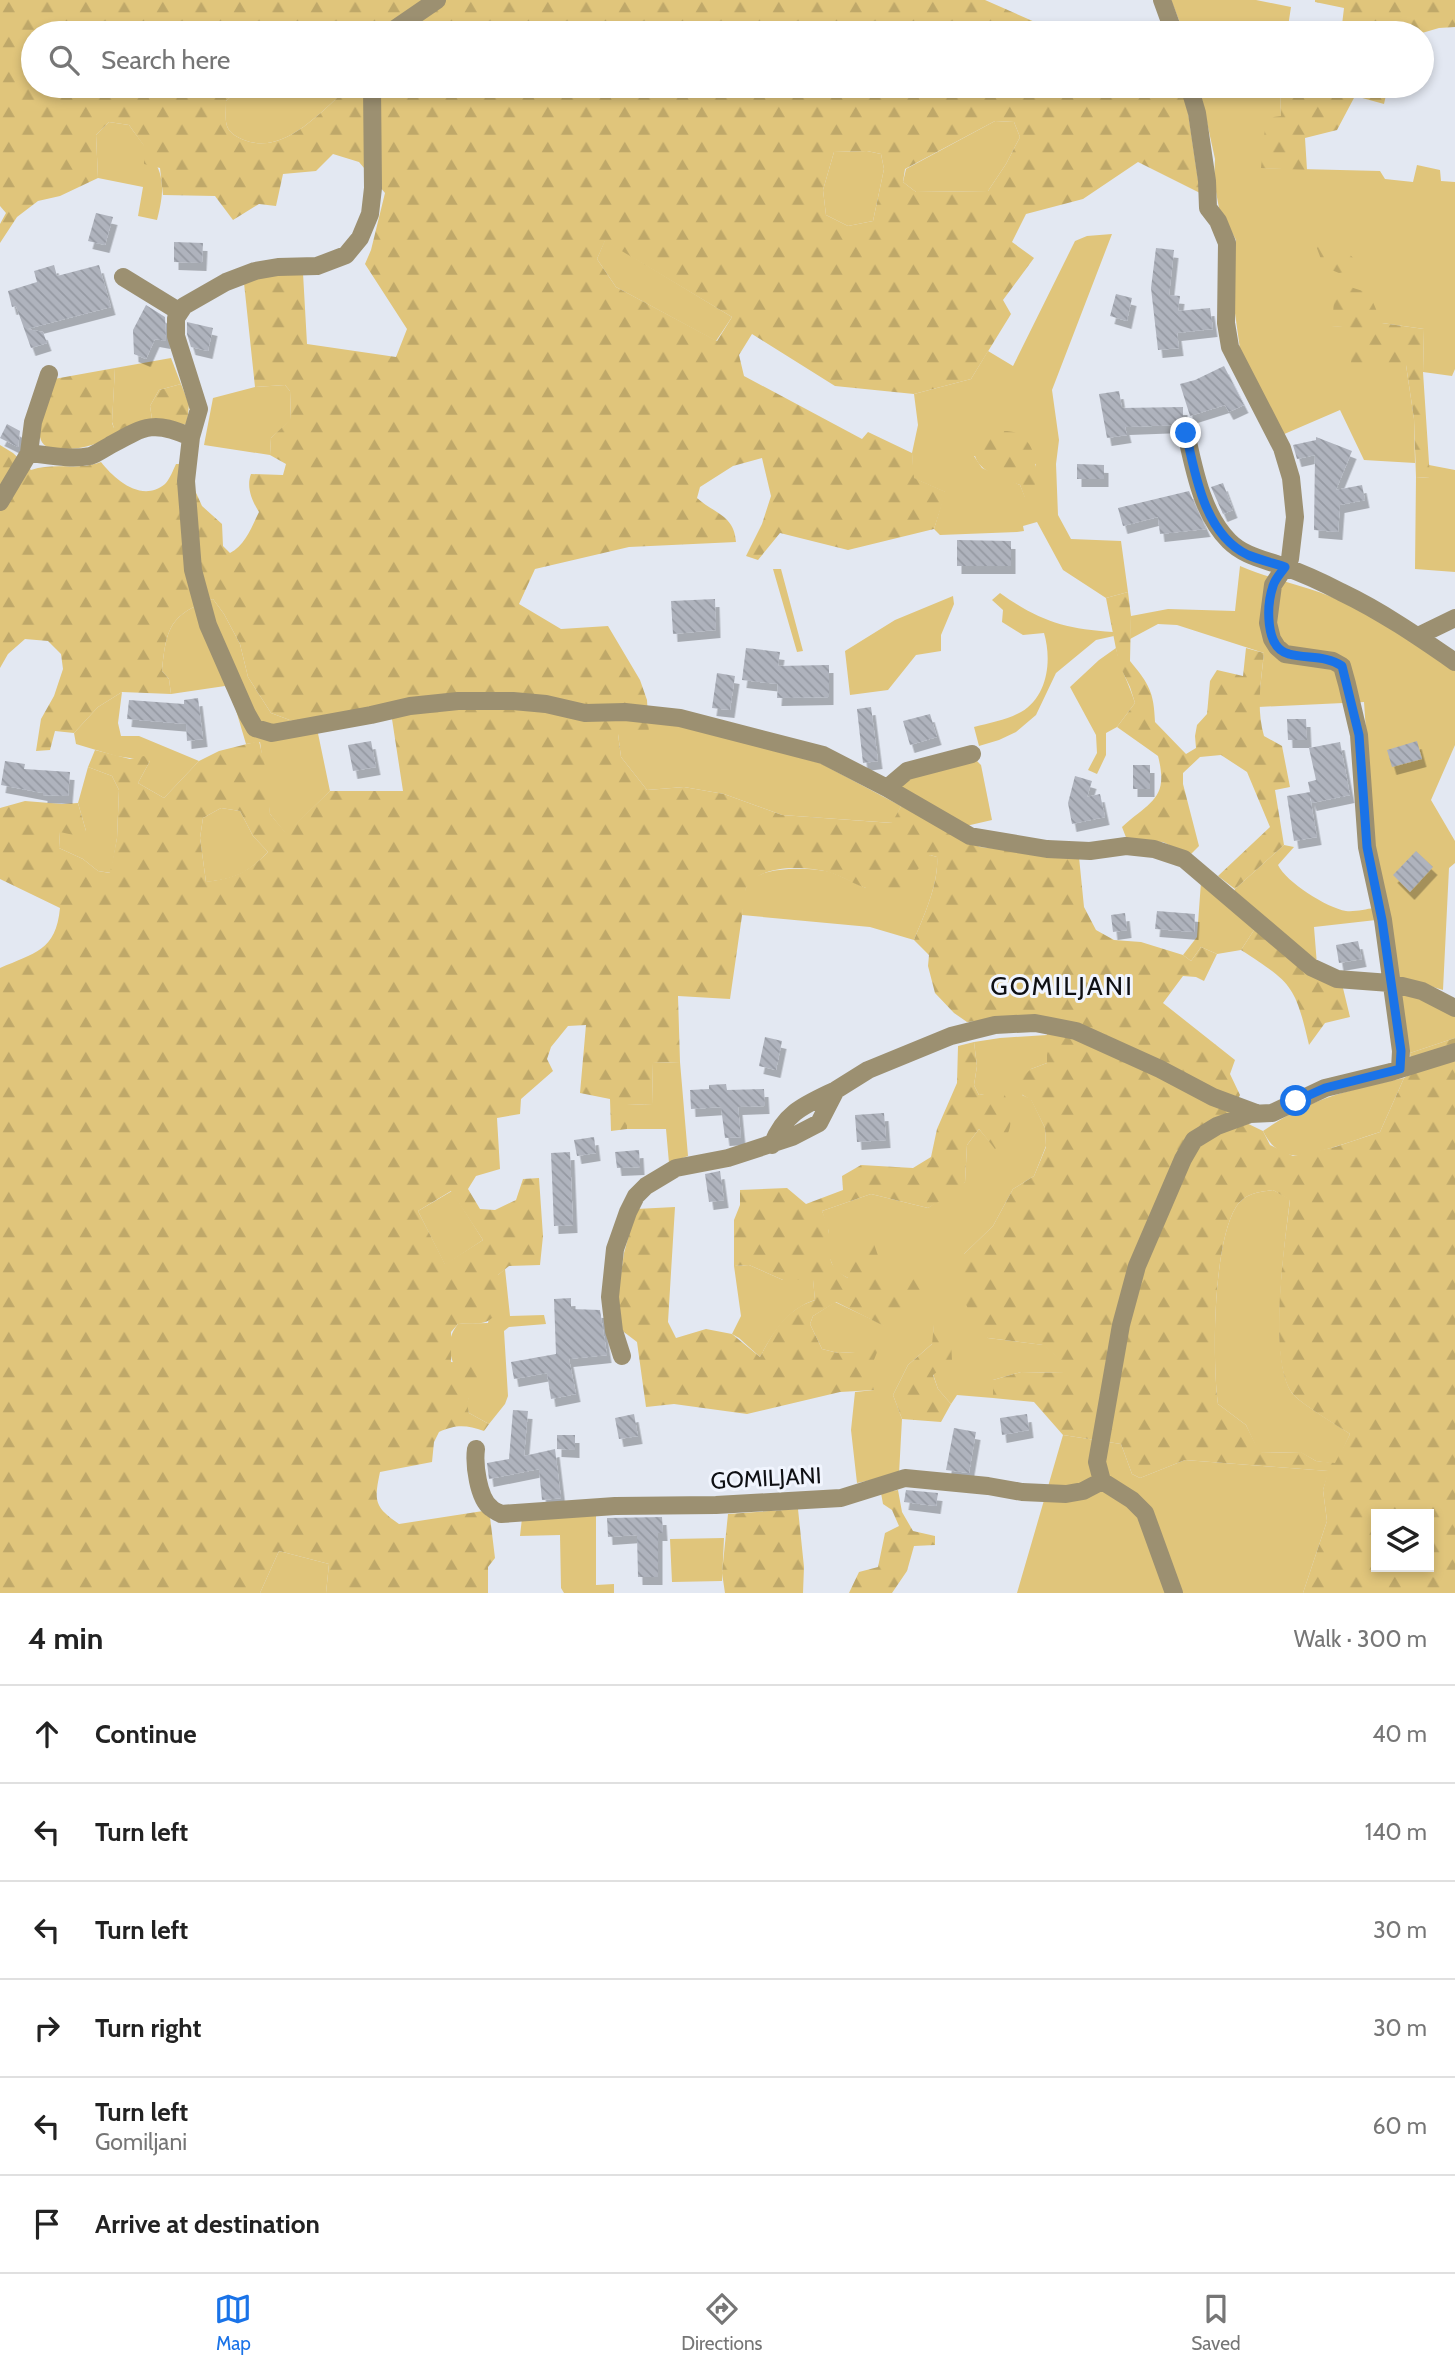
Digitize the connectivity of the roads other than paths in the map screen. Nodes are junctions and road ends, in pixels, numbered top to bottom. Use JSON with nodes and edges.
{"nodes":[{"id":1,"x":437,"y":0,"type":"edge"},
{"id":2,"x":1162,"y":0,"type":"edge"},
{"id":3,"x":406,"y":21,"type":"edge"},
{"id":4,"x":1170,"y":21,"type":"edge"},
{"id":5,"x":372,"y":98,"type":"edge"},
{"id":6,"x":1193,"y":98,"type":"edge"},
{"id":7,"x":123,"y":277,"type":"dead end"},
{"id":8,"x":180,"y":312,"type":"junction"},
{"id":9,"x":49,"y":374,"type":"dead end"},
{"id":10,"x":1186,"y":433,"type":"dead end"},
{"id":11,"x":191,"y":437,"type":"junction"},
{"id":12,"x":29,"y":453,"type":"junction"},
{"id":13,"x":0,"y":502,"type":"edge"},
{"id":14,"x":1285,"y":567,"type":"junction"},
{"id":15,"x":1455,"y":618,"type":"edge"},
{"id":16,"x":1418,"y":636,"type":"junction"},
{"id":17,"x":1455,"y":662,"type":"edge"},
{"id":18,"x":972,"y":754,"type":"dead end"},
{"id":19,"x":887,"y":788,"type":"junction"},
{"id":20,"x":1390,"y":982,"type":"junction"},
{"id":21,"x":1455,"y":1008,"type":"edge"},
{"id":22,"x":1455,"y":1052,"type":"edge"},
{"id":23,"x":1400,"y":1069,"type":"junction"},
{"id":24,"x":1256,"y":1113,"type":"junction"},
{"id":25,"x":622,"y":1356,"type":"dead end"},
{"id":26,"x":476,"y":1449,"type":"dead end"},
{"id":27,"x":1102,"y":1481,"type":"junction"},
{"id":28,"x":1174,"y":1593,"type":"edge"}],
"edges":[{"from":1,"to":3,"type":"street"},
{"from":2,"to":4,"type":"street"},
{"from":5,"to":8,"type":"street"},
{"from":6,"to":14,"type":"street"},
{"from":7,"to":8,"type":"street"},
{"from":8,"to":11,"type":"street"},
{"from":9,"to":12,"type":"street"},
{"from":10,"to":14,"type":"street"},
{"from":11,"to":12,"type":"street"},
{"from":11,"to":19,"type":"street"},
{"from":12,"to":13,"type":"street"},
{"from":14,"to":16,"type":"street"},
{"from":14,"to":20,"type":"street"},
{"from":15,"to":16,"type":"street"},
{"from":16,"to":17,"type":"street"},
{"from":18,"to":19,"type":"street"},
{"from":19,"to":20,"type":"street"},
{"from":20,"to":21,"type":"street"},
{"from":20,"to":23,"type":"street"},
{"from":22,"to":23,"type":"street"},
{"from":23,"to":24,"type":"street"},
{"from":24,"to":25,"type":"street"},
{"from":24,"to":27,"type":"street"},
{"from":26,"to":27,"type":"street","name":"GOMILJANI"},
{"from":27,"to":28,"type":"street"}]}
